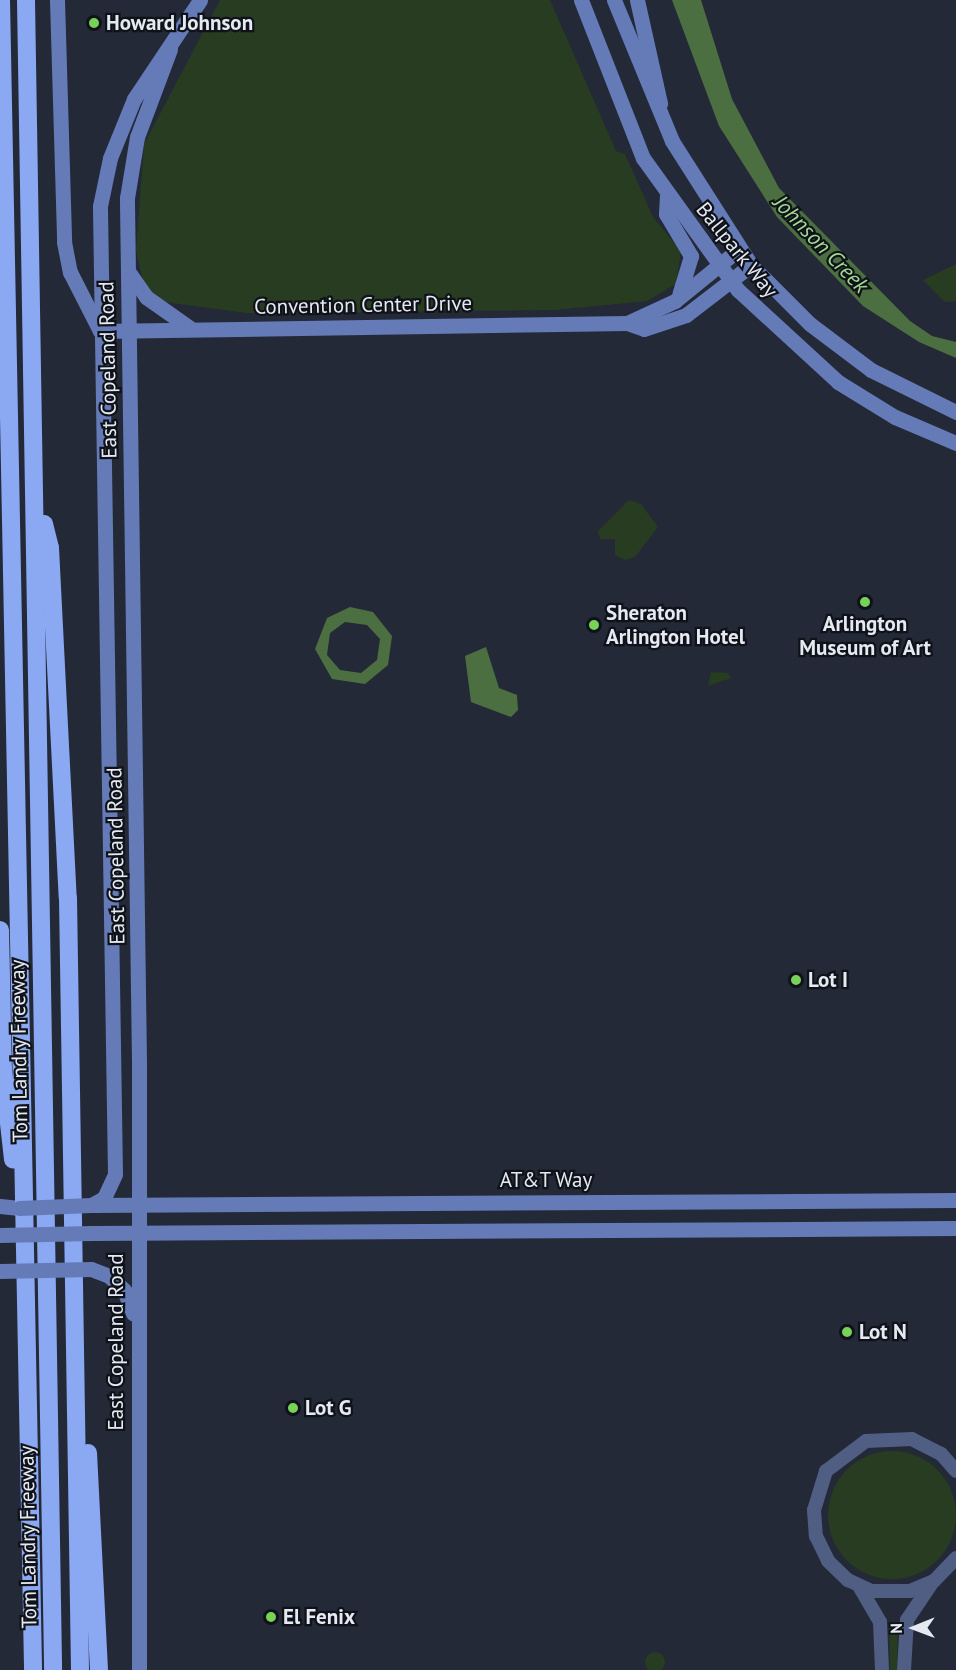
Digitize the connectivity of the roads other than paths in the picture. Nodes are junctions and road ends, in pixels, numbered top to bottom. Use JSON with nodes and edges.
{"nodes":[{"id":1,"x":1,"y":0,"type":"edge"},
{"id":2,"x":26,"y":0,"type":"edge"},
{"id":3,"x":57,"y":0,"type":"edge"},
{"id":4,"x":200,"y":0,"type":"edge"},
{"id":5,"x":581,"y":0,"type":"edge"},
{"id":6,"x":614,"y":0,"type":"edge"},
{"id":7,"x":637,"y":0,"type":"edge"},
{"id":8,"x":170,"y":49,"type":"junction"},
{"id":9,"x":663,"y":124,"type":"junction"},
{"id":10,"x":667,"y":195,"type":"junction"},
{"id":11,"x":739,"y":249,"type":"junction"},
{"id":12,"x":751,"y":265,"type":"junction"},
{"id":13,"x":720,"y":266,"type":"junction"},
{"id":14,"x":128,"y":271,"type":"junction"},
{"id":15,"x":732,"y":281,"type":"junction"},
{"id":16,"x":675,"y":301,"type":"junction"},
{"id":17,"x":627,"y":323,"type":"junction"},
{"id":18,"x":190,"y":328,"type":"junction"},
{"id":19,"x":128,"y":330,"type":"junction"},
{"id":20,"x":100,"y":331,"type":"junction"},
{"id":21,"x":871,"y":370,"type":"junction"},
{"id":22,"x":856,"y":393,"type":"junction"},
{"id":23,"x":956,"y":412,"type":"edge"},
{"id":24,"x":956,"y":442,"type":"edge"},
{"id":25,"x":37,"y":496,"type":"junction"},
{"id":26,"x":0,"y":930,"type":"edge"},
{"id":27,"x":138,"y":982,"type":"junction"},
{"id":28,"x":110,"y":983,"type":"junction"},
{"id":29,"x":1,"y":1021,"type":"edge"},
{"id":30,"x":956,"y":1200,"type":"edge"},
{"id":31,"x":136,"y":1202,"type":"junction"},
{"id":32,"x":91,"y":1205,"type":"junction"},
{"id":33,"x":0,"y":1206,"type":"edge"},
{"id":34,"x":19,"y":1208,"type":"junction"},
{"id":35,"x":956,"y":1228,"type":"edge"},
{"id":36,"x":137,"y":1233,"type":"junction"},
{"id":37,"x":20,"y":1234,"type":"junction"},
{"id":38,"x":0,"y":1235,"type":"edge"},
{"id":39,"x":0,"y":1271,"type":"edge"},
{"id":40,"x":137,"y":1334,"type":"junction"},
{"id":41,"x":78,"y":1381,"type":"junction"},
{"id":42,"x":941,"y":1454,"type":"junction"},
{"id":43,"x":956,"y":1454,"type":"edge"},
{"id":44,"x":956,"y":1471,"type":"edge"},
{"id":45,"x":956,"y":1558,"type":"edge"},
{"id":46,"x":933,"y":1581,"type":"junction"},
{"id":47,"x":859,"y":1586,"type":"junction"},
{"id":48,"x":33,"y":1670,"type":"edge"},
{"id":49,"x":53,"y":1670,"type":"edge"},
{"id":50,"x":80,"y":1670,"type":"edge"},
{"id":51,"x":99,"y":1670,"type":"edge"},
{"id":52,"x":140,"y":1670,"type":"edge"},
{"id":53,"x":882,"y":1670,"type":"edge"},
{"id":54,"x":904,"y":1670,"type":"edge"}],
"edges":[{"from":1,"to":48,"type":"highway"},
{"from":2,"to":25,"type":"highway","name":"Tom Landry Freeway"},
{"from":3,"to":20,"type":"main road"},
{"from":4,"to":8,"type":"main road","name":"East Copeland Road"},
{"from":5,"to":10,"type":"main road","name":"Ballpark Way"},
{"from":6,"to":9,"type":"main road","name":"Ballpark Way"},
{"from":7,"to":9,"type":"main road"},
{"from":8,"to":14,"type":"main road","name":"East Copeland Road"},
{"from":8,"to":20,"type":"main road","name":"East Copeland Road"},
{"from":9,"to":11,"type":"main road","name":"Ballpark Way"},
{"from":10,"to":13,"type":"main road","name":"Ballpark Way"},
{"from":10,"to":16,"type":"main road"},
{"from":11,"to":12,"type":"main road","name":"Ballpark Way"},
{"from":11,"to":13,"type":"main road","name":"Convention Center Drive"},
{"from":12,"to":15,"type":"main road","name":"Convention Center Drive"},
{"from":12,"to":21,"type":"main road","name":"Ballpark Way"},
{"from":13,"to":15,"type":"main road","name":"Ballpark Way"},
{"from":13,"to":16,"type":"main road","name":"Convention Center Drive"},
{"from":14,"to":18,"type":"main road"},
{"from":14,"to":19,"type":"main road","name":"East Copeland Road"},
{"from":15,"to":17,"type":"main road","name":"Convention Center Drive"},
{"from":15,"to":22,"type":"main road","name":"Ballpark Way"},
{"from":16,"to":17,"type":"main road","name":"Convention Center Drive"},
{"from":17,"to":18,"type":"main road","name":"Convention Center Drive"},
{"from":18,"to":19,"type":"main road","name":"Convention Center Drive"},
{"from":19,"to":20,"type":"main road","name":"Convention Center Drive"},
{"from":19,"to":27,"type":"main road","name":"East Copeland Road"},
{"from":20,"to":28,"type":"main road","name":"East Copeland Road"},
{"from":21,"to":22,"type":"main road"},
{"from":21,"to":23,"type":"main road","name":"Ballpark Way"},
{"from":22,"to":24,"type":"main road","name":"Ballpark Way"},
{"from":25,"to":41,"type":"highway"},
{"from":25,"to":49,"type":"highway","name":"Tom Landry Freeway"},
{"from":26,"to":29,"type":"highway"},
{"from":27,"to":28,"type":"main road"},
{"from":27,"to":31,"type":"main road","name":"East Copeland Road"},
{"from":28,"to":32,"type":"main road","name":"East Copeland Road"},
{"from":29,"to":34,"type":"highway"},
{"from":30,"to":31,"type":"main road","name":"AT&T Way"},
{"from":31,"to":32,"type":"main road","name":"AT&T Way"},
{"from":31,"to":36,"type":"main road","name":"East Copeland Road"},
{"from":32,"to":34,"type":"main road","name":"AT&T Way","bridge":true},
{"from":33,"to":34,"type":"main road","name":"AT&T Way"},
{"from":34,"to":37,"type":"highway"},
{"from":35,"to":36,"type":"main road"},
{"from":36,"to":37,"type":"main road","bridge":true},
{"from":36,"to":40,"type":"main road","name":"East Copeland Road"},
{"from":37,"to":38,"type":"main road","bridge":true},
{"from":39,"to":40,"type":"main road","bridge":true},
{"from":40,"to":52,"type":"main road","name":"East Copeland Road"},
{"from":41,"to":50,"type":"highway"},
{"from":41,"to":51,"type":"highway"},
{"from":42,"to":43,"type":"street"},
{"from":42,"to":44,"type":"street"},
{"from":42,"to":47,"type":"street"},
{"from":45,"to":46,"type":"street"},
{"from":46,"to":47,"type":"street"},
{"from":46,"to":54,"type":"street"},
{"from":47,"to":53,"type":"street"}]}
